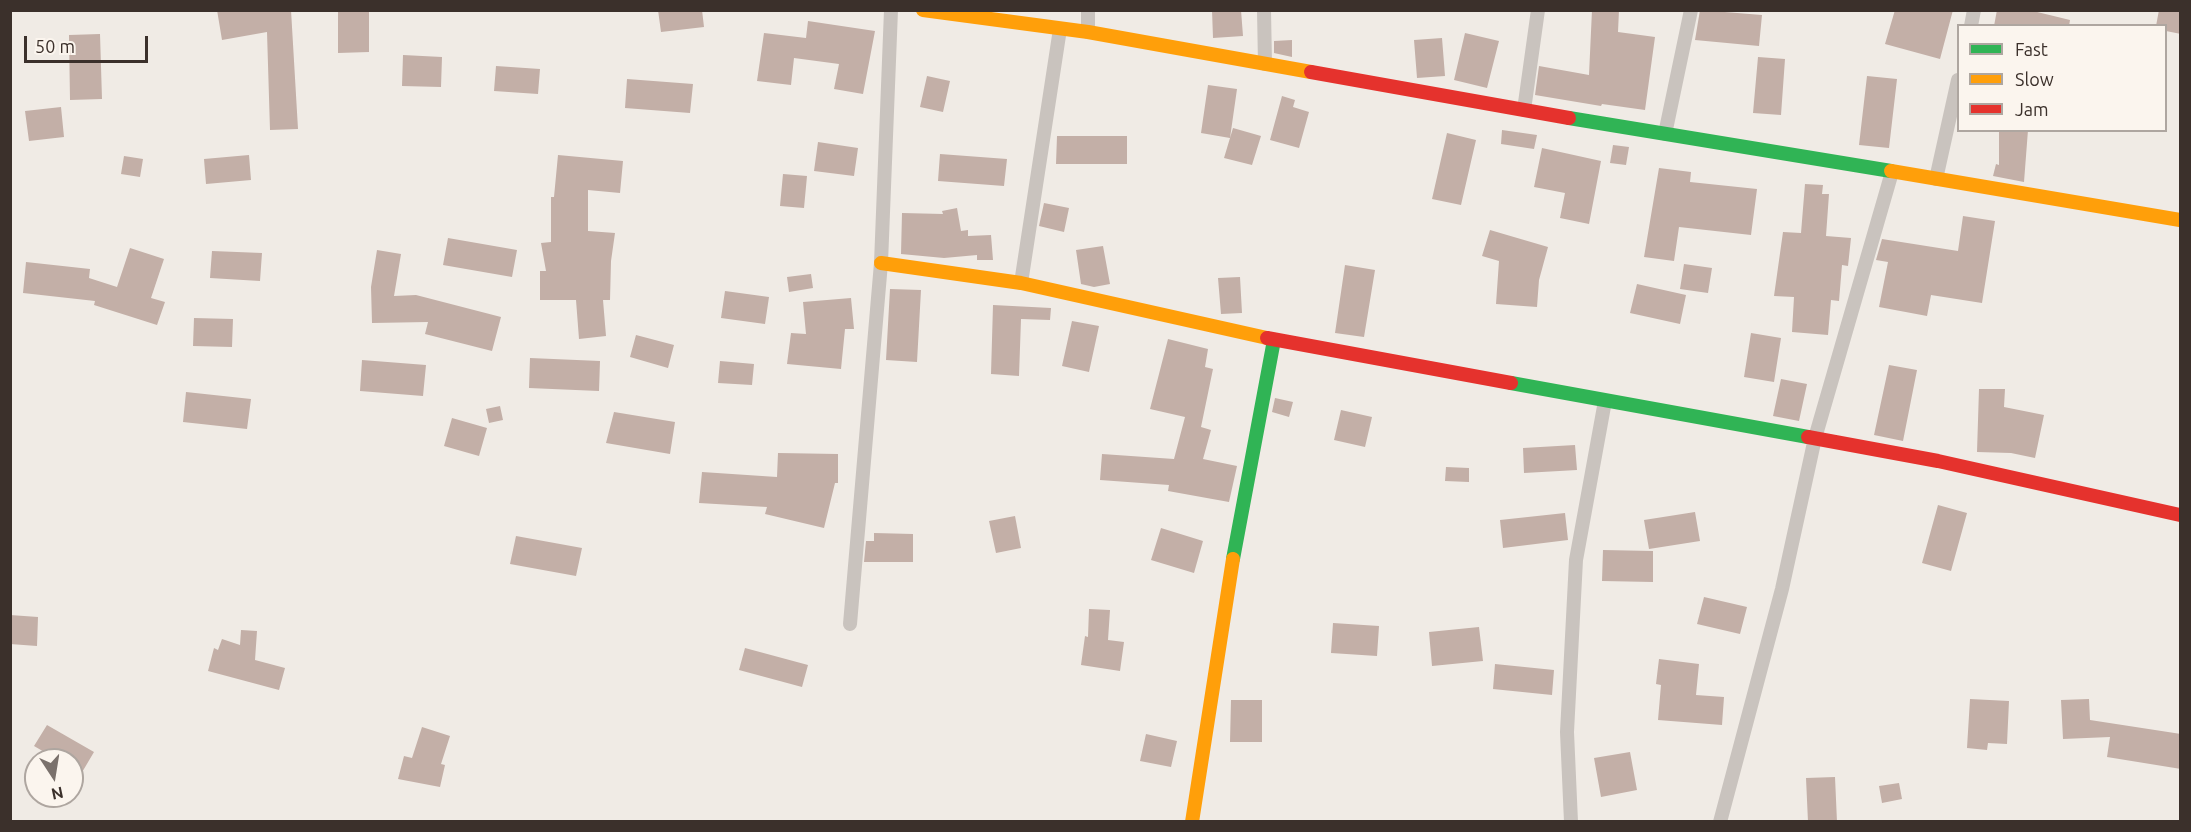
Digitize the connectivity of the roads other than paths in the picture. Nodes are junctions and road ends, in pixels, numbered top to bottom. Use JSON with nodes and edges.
{"nodes":[{"id":1,"x":891,"y":10,"type":"edge"},
{"id":2,"x":923,"y":10,"type":"edge"},
{"id":3,"x":1088,"y":10,"type":"edge"},
{"id":4,"x":1264,"y":10,"type":"edge"},
{"id":5,"x":1538,"y":10,"type":"edge"},
{"id":6,"x":1691,"y":10,"type":"edge"},
{"id":7,"x":1060,"y":29,"type":"junction"},
{"id":8,"x":1088,"y":33,"type":"junction"},
{"id":9,"x":1265,"y":64,"type":"junction"},
{"id":10,"x":1957,"y":89,"type":"edge"},
{"id":11,"x":1524,"y":110,"type":"junction"},
{"id":12,"x":1665,"y":134,"type":"junction"},
{"id":13,"x":1892,"y":172,"type":"junction"},
{"id":14,"x":1936,"y":179,"type":"junction"},
{"id":15,"x":2181,"y":220,"type":"edge"},
{"id":16,"x":881,"y":263,"type":"junction"},
{"id":17,"x":1021,"y":283,"type":"junction"},
{"id":18,"x":1275,"y":340,"type":"junction"},
{"id":19,"x":1605,"y":401,"type":"junction"},
{"id":20,"x":1815,"y":438,"type":"junction"},
{"id":21,"x":2181,"y":515,"type":"edge"},
{"id":22,"x":850,"y":624,"type":"dead end"},
{"id":23,"x":1192,"y":822,"type":"edge"},
{"id":24,"x":1571,"y":822,"type":"edge"},
{"id":25,"x":1720,"y":822,"type":"edge"}],
"edges":[{"from":1,"to":16,"type":"street"},
{"from":2,"to":7,"type":"street"},
{"from":3,"to":8,"type":"street"},
{"from":4,"to":9,"type":"street"},
{"from":5,"to":11,"type":"street"},
{"from":6,"to":12,"type":"street"},
{"from":7,"to":8,"type":"street"},
{"from":7,"to":17,"type":"street"},
{"from":8,"to":9,"type":"street"},
{"from":9,"to":11,"type":"street"},
{"from":10,"to":14,"type":"street"},
{"from":11,"to":12,"type":"street"},
{"from":12,"to":13,"type":"street"},
{"from":13,"to":14,"type":"street"},
{"from":13,"to":20,"type":"street"},
{"from":14,"to":15,"type":"street"},
{"from":16,"to":17,"type":"street"},
{"from":16,"to":22,"type":"street"},
{"from":17,"to":18,"type":"street"},
{"from":18,"to":19,"type":"street"},
{"from":18,"to":23,"type":"street"},
{"from":19,"to":20,"type":"street"},
{"from":19,"to":24,"type":"street"},
{"from":20,"to":21,"type":"street"},
{"from":20,"to":25,"type":"street"}]}
